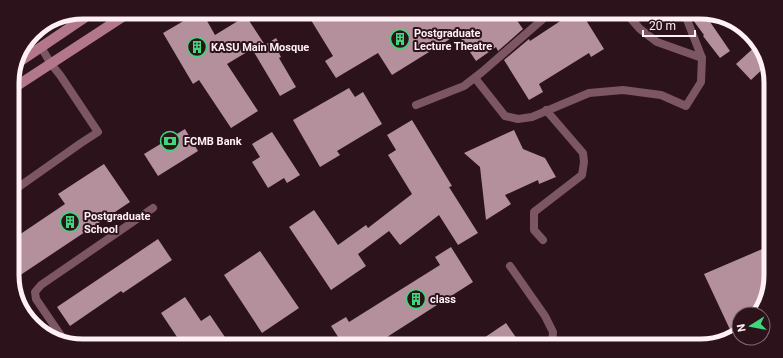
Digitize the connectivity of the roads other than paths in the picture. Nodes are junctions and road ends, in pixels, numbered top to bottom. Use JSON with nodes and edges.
{"nodes":[{"id":1,"x":83,"y":19,"type":"edge"},
{"id":2,"x":119,"y":19,"type":"edge"},
{"id":3,"x":539,"y":19,"type":"edge"},
{"id":4,"x":631,"y":19,"type":"edge"},
{"id":5,"x":687,"y":19,"type":"edge"},
{"id":6,"x":41,"y":48,"type":"junction"},
{"id":7,"x":702,"y":58,"type":"junction"},
{"id":8,"x":24,"y":59,"type":"edge"},
{"id":9,"x":51,"y":64,"type":"junction"},
{"id":10,"x":475,"y":78,"type":"junction"},
{"id":11,"x":19,"y":85,"type":"edge"},
{"id":12,"x":416,"y":105,"type":"dead end"},
{"id":13,"x":546,"y":110,"type":"junction"},
{"id":14,"x":19,"y":187,"type":"edge"},
{"id":15,"x":153,"y":208,"type":"dead end"},
{"id":16,"x":543,"y":240,"type":"dead end"},
{"id":17,"x":510,"y":266,"type":"dead end"},
{"id":18,"x":60,"y":334,"type":"edge"},
{"id":19,"x":552,"y":339,"type":"edge"}],
"edges":[{"from":1,"to":6,"type":"main road"},
{"from":2,"to":9,"type":"main road"},
{"from":3,"to":10,"type":"lane"},
{"from":4,"to":7,"type":"lane"},
{"from":5,"to":7,"type":"lane"},
{"from":6,"to":8,"type":"main road"},
{"from":6,"to":9,"type":"lane"},
{"from":7,"to":13,"type":"lane"},
{"from":9,"to":11,"type":"main road"},
{"from":9,"to":14,"type":"lane"},
{"from":10,"to":12,"type":"lane"},
{"from":10,"to":13,"type":"lane"},
{"from":13,"to":16,"type":"lane"},
{"from":15,"to":18,"type":"lane"},
{"from":17,"to":19,"type":"lane"}]}
